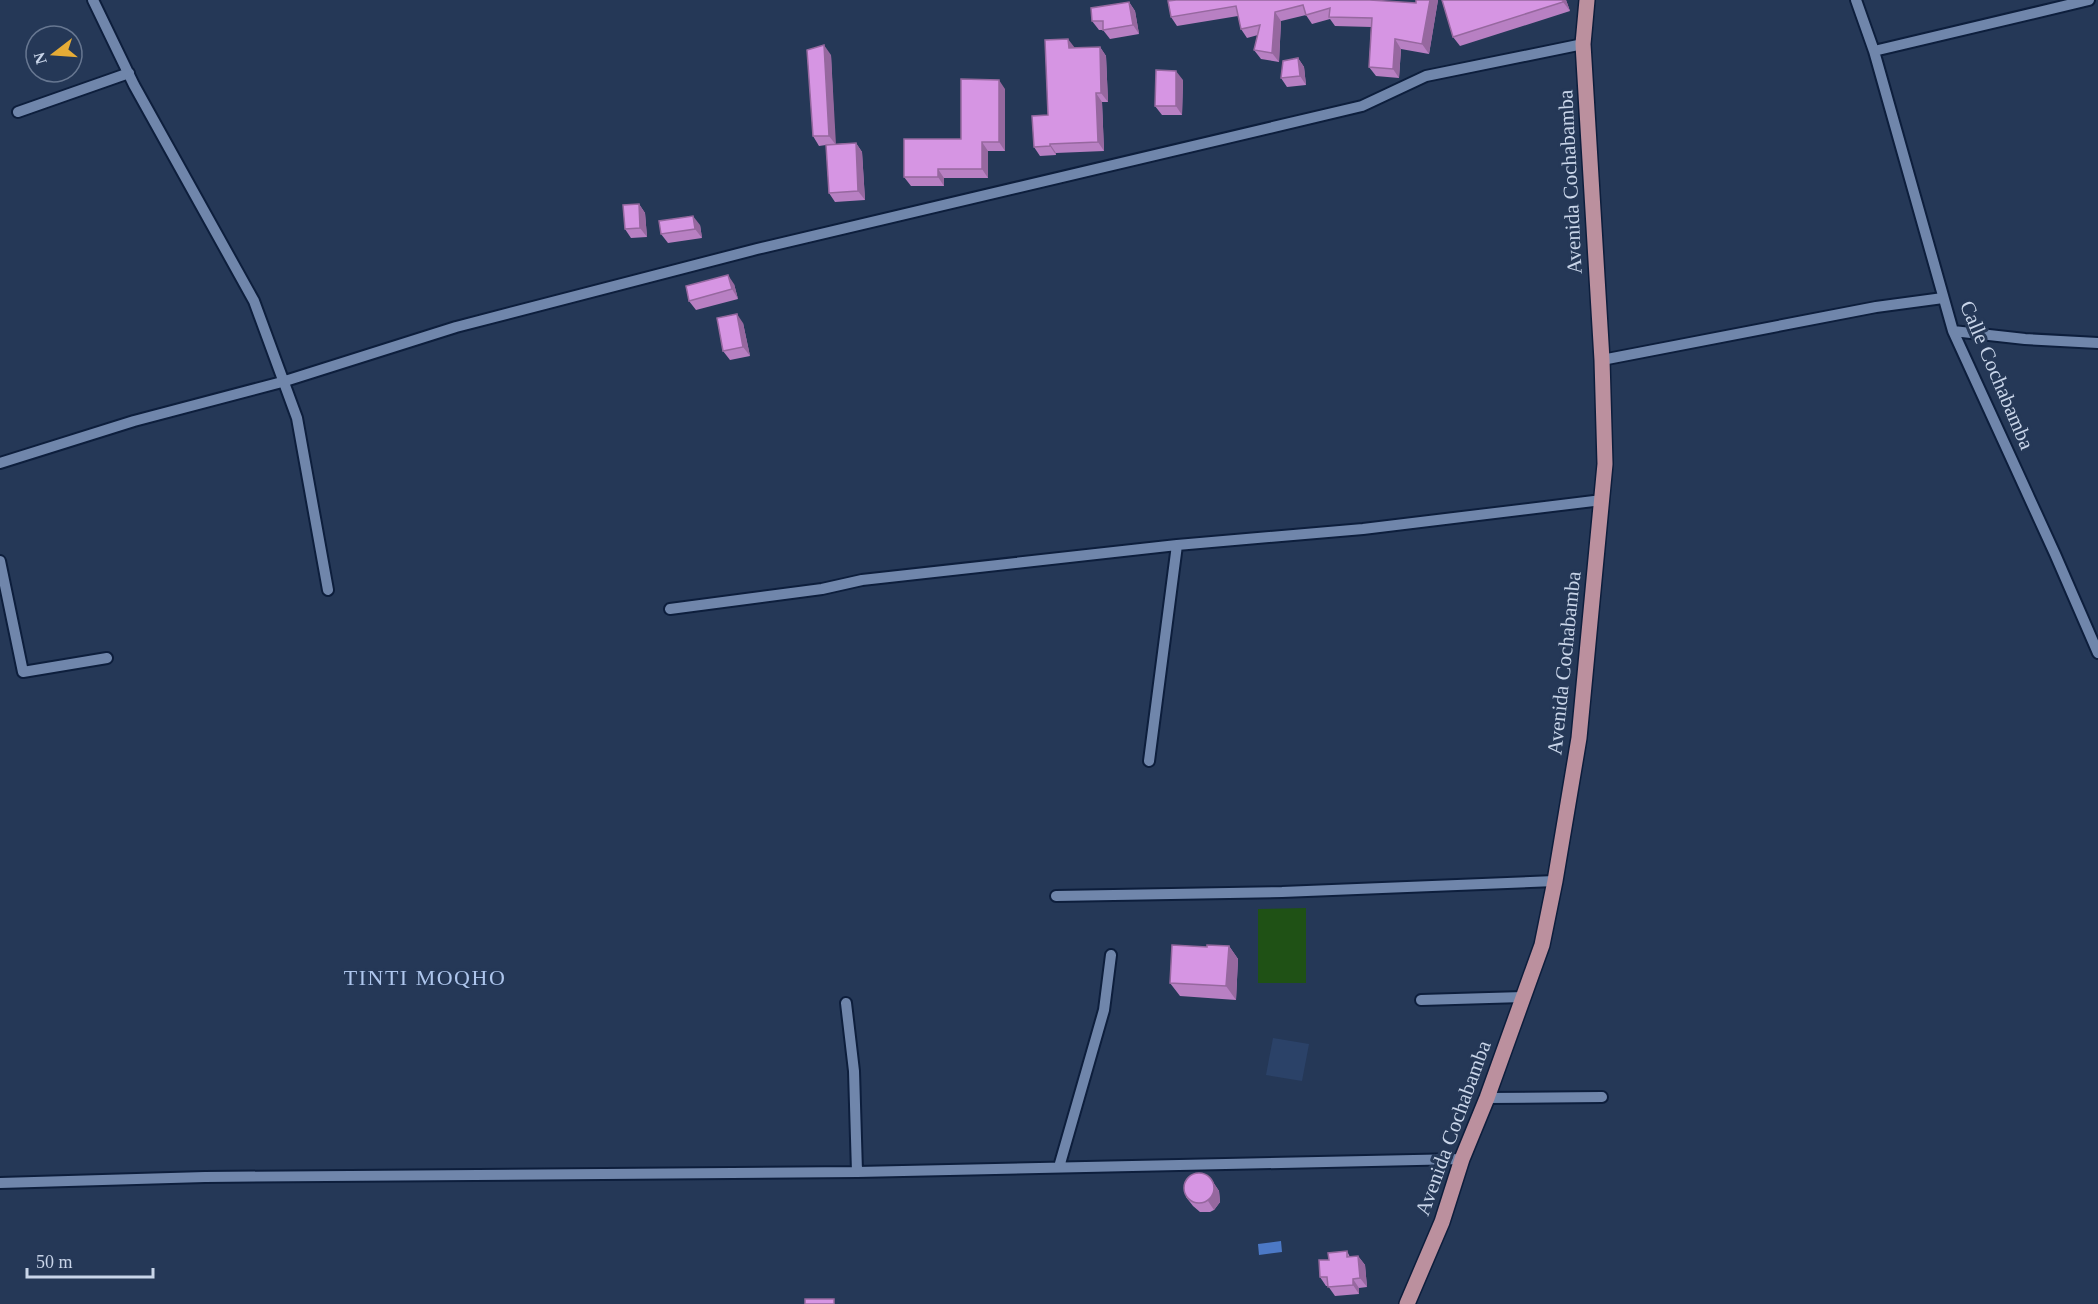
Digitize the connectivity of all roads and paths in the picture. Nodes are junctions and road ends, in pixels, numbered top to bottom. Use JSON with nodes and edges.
{"nodes":[{"id":1,"x":93,"y":0,"type":"edge"},
{"id":2,"x":1587,"y":0,"type":"edge"},
{"id":3,"x":1856,"y":0,"type":"edge"},
{"id":4,"x":2089,"y":0,"type":"edge"},
{"id":5,"x":1583,"y":44,"type":"junction"},
{"id":6,"x":1874,"y":51,"type":"junction"},
{"id":7,"x":129,"y":73,"type":"junction"},
{"id":8,"x":18,"y":112,"type":"dead end"},
{"id":9,"x":1943,"y":298,"type":"junction"},
{"id":10,"x":1953,"y":331,"type":"junction"},
{"id":11,"x":2098,"y":343,"type":"edge"},
{"id":12,"x":1602,"y":360,"type":"junction"},
{"id":13,"x":282,"y":382,"type":"junction"},
{"id":14,"x":0,"y":464,"type":"edge"},
{"id":15,"x":1602,"y":500,"type":"junction"},
{"id":16,"x":1177,"y":545,"type":"junction"},
{"id":17,"x":0,"y":561,"type":"edge"},
{"id":18,"x":328,"y":590,"type":"dead end"},
{"id":19,"x":670,"y":609,"type":"dead end"},
{"id":20,"x":2098,"y":653,"type":"edge"},
{"id":21,"x":106,"y":658,"type":"dead end"},
{"id":22,"x":1149,"y":761,"type":"dead end"},
{"id":23,"x":1555,"y":880,"type":"junction"},
{"id":24,"x":1056,"y":896,"type":"dead end"},
{"id":25,"x":1111,"y":955,"type":"dead end"},
{"id":26,"x":1523,"y":997,"type":"junction"},
{"id":27,"x":1421,"y":1000,"type":"dead end"},
{"id":28,"x":846,"y":1003,"type":"dead end"},
{"id":29,"x":1602,"y":1097,"type":"dead end"},
{"id":30,"x":1487,"y":1098,"type":"junction"},
{"id":31,"x":1462,"y":1159,"type":"junction"},
{"id":32,"x":1059,"y":1167,"type":"junction"},
{"id":33,"x":856,"y":1172,"type":"junction"},
{"id":34,"x":0,"y":1183,"type":"edge"},
{"id":35,"x":1407,"y":1304,"type":"edge"}],
"edges":[{"from":1,"to":7,"type":"street"},
{"from":2,"to":5,"type":"main road","name":"Avenida Cochabamba"},
{"from":3,"to":6,"type":"street","name":"Calle Cochabamba"},
{"from":4,"to":6,"type":"street"},
{"from":5,"to":12,"type":"main road","name":"Avenida Cochabamba"},
{"from":5,"to":13,"type":"street"},
{"from":6,"to":9,"type":"street","name":"Calle Cochabamba"},
{"from":7,"to":8,"type":"street"},
{"from":7,"to":13,"type":"street"},
{"from":9,"to":10,"type":"street","name":"Calle Cochabamba"},
{"from":9,"to":12,"type":"street"},
{"from":10,"to":11,"type":"street"},
{"from":10,"to":20,"type":"street","name":"Calle Cochabamba"},
{"from":12,"to":15,"type":"main road","name":"Avenida Cochabamba"},
{"from":13,"to":14,"type":"street"},
{"from":13,"to":18,"type":"street"},
{"from":15,"to":16,"type":"street"},
{"from":15,"to":23,"type":"main road","name":"Avenida Cochabamba"},
{"from":16,"to":19,"type":"street"},
{"from":16,"to":22,"type":"street"},
{"from":17,"to":21,"type":"street"},
{"from":23,"to":24,"type":"street"},
{"from":23,"to":26,"type":"main road","name":"Avenida Cochabamba"},
{"from":25,"to":32,"type":"street"},
{"from":26,"to":27,"type":"street"},
{"from":26,"to":30,"type":"main road","name":"Avenida Cochabamba"},
{"from":28,"to":33,"type":"street"},
{"from":29,"to":30,"type":"street"},
{"from":30,"to":31,"type":"main road","name":"Avenida Cochabamba"},
{"from":31,"to":32,"type":"street"},
{"from":31,"to":35,"type":"main road","name":"Avenida Cochabamba"},
{"from":32,"to":33,"type":"street"},
{"from":33,"to":34,"type":"street"}]}
